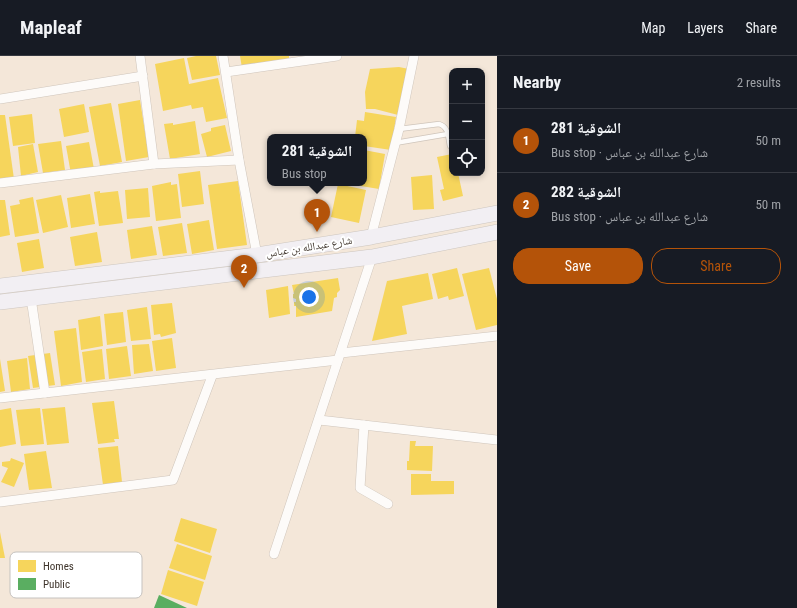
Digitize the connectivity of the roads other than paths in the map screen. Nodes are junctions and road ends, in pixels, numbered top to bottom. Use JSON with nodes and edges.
{"nodes":[{"id":1,"x":140,"y":56,"type":"edge"},
{"id":2,"x":223,"y":56,"type":"edge"},
{"id":3,"x":337,"y":56,"type":"edge"},
{"id":4,"x":414,"y":56,"type":"edge"},
{"id":5,"x":322,"y":57,"type":"edge"},
{"id":6,"x":226,"y":72,"type":"junction"},
{"id":7,"x":143,"y":76,"type":"junction"},
{"id":8,"x":0,"y":99,"type":"edge"},
{"id":9,"x":399,"y":129,"type":"junction"},
{"id":10,"x":448,"y":134,"type":"junction"},
{"id":11,"x":449,"y":140,"type":"edge"},
{"id":12,"x":395,"y":143,"type":"junction"},
{"id":13,"x":239,"y":160,"type":"junction"},
{"id":14,"x":154,"y":164,"type":"junction"},
{"id":15,"x":0,"y":183,"type":"edge"},
{"id":16,"x":497,"y":213,"type":"edge"},
{"id":17,"x":497,"y":232,"type":"edge"},
{"id":18,"x":371,"y":237,"type":"junction"},
{"id":19,"x":257,"y":255,"type":"junction"},
{"id":20,"x":372,"y":257,"type":"junction"},
{"id":21,"x":0,"y":286,"type":"edge"},
{"id":22,"x":31,"y":298,"type":"junction"},
{"id":23,"x":0,"y":302,"type":"edge"},
{"id":24,"x":497,"y":336,"type":"edge"},
{"id":25,"x":340,"y":356,"type":"junction"},
{"id":26,"x":212,"y":376,"type":"junction"},
{"id":27,"x":45,"y":393,"type":"junction"},
{"id":28,"x":0,"y":398,"type":"edge"},
{"id":29,"x":319,"y":420,"type":"junction"},
{"id":30,"x":364,"y":425,"type":"junction"},
{"id":31,"x":497,"y":440,"type":"edge"},
{"id":32,"x":0,"y":502,"type":"edge"},
{"id":33,"x":388,"y":504,"type":"dead end"},
{"id":34,"x":274,"y":554,"type":"dead end"}],
"edges":[{"from":1,"to":7,"type":"street"},
{"from":2,"to":6,"type":"street"},
{"from":3,"to":5,"type":"street"},
{"from":4,"to":9,"type":"street"},
{"from":5,"to":6,"type":"street"},
{"from":6,"to":13,"type":"street"},
{"from":7,"to":8,"type":"street"},
{"from":7,"to":14,"type":"street"},
{"from":9,"to":10,"type":"lane"},
{"from":9,"to":12,"type":"street"},
{"from":10,"to":11,"type":"lane"},
{"from":10,"to":12,"type":"lane"},
{"from":12,"to":18,"type":"street"},
{"from":13,"to":14,"type":"street"},
{"from":13,"to":19,"type":"street"},
{"from":14,"to":15,"type":"street"},
{"from":16,"to":18,"type":"main road","name":"شارع عبدالله بن عباس"},
{"from":17,"to":20,"type":"main road","name":"شارع عبدالله بن عباس"},
{"from":18,"to":19,"type":"main road","name":"شارع عبدالله بن عباس"},
{"from":19,"to":21,"type":"main road","name":"شارع عبدالله بن عباس"},
{"from":20,"to":22,"type":"main road","name":"شارع عبدالله بن عباس"},
{"from":20,"to":25,"type":"street"},
{"from":22,"to":23,"type":"main road","name":"شارع عبدالله بن عباس"},
{"from":22,"to":27,"type":"street"},
{"from":24,"to":25,"type":"street"},
{"from":25,"to":26,"type":"street"},
{"from":25,"to":29,"type":"street"},
{"from":26,"to":27,"type":"street"},
{"from":26,"to":32,"type":"street"},
{"from":27,"to":28,"type":"street"},
{"from":29,"to":30,"type":"street"},
{"from":29,"to":34,"type":"street"},
{"from":30,"to":31,"type":"street"},
{"from":30,"to":33,"type":"street"}]}
